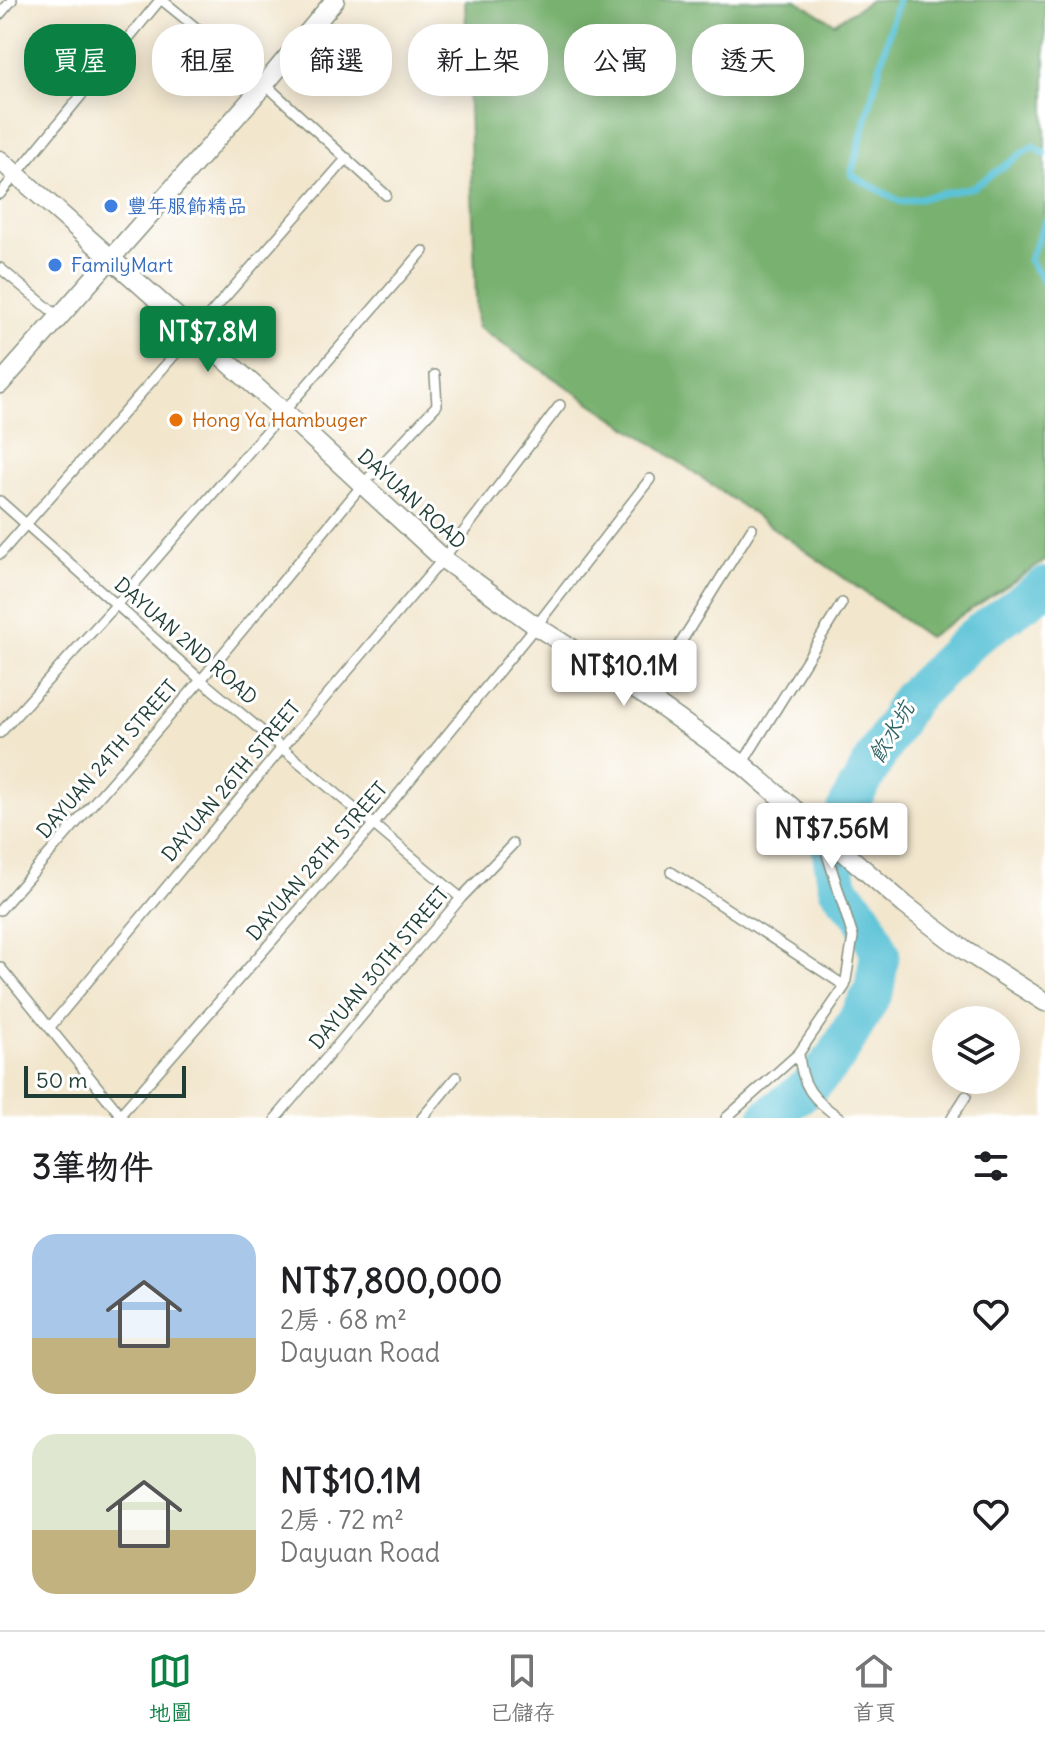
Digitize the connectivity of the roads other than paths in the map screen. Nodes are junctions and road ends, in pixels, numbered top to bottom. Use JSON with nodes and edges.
{"nodes":[{"id":1,"x":12,"y":0,"type":"edge"},
{"id":2,"x":161,"y":0,"type":"edge"},
{"id":3,"x":335,"y":0,"type":"edge"},
{"id":4,"x":0,"y":14,"type":"edge"},
{"id":5,"x":265,"y":84,"type":"junction"},
{"id":6,"x":347,"y":158,"type":"junction"},
{"id":7,"x":0,"y":160,"type":"edge"},
{"id":8,"x":17,"y":175,"type":"junction"},
{"id":9,"x":0,"y":194,"type":"edge"},
{"id":10,"x":386,"y":195,"type":"dead end"},
{"id":11,"x":423,"y":251,"type":"dead end"},
{"id":12,"x":110,"y":260,"type":"junction"},
{"id":13,"x":0,"y":268,"type":"edge"},
{"id":14,"x":59,"y":317,"type":"junction"},
{"id":15,"x":195,"y":335,"type":"junction"},
{"id":16,"x":435,"y":375,"type":"dead end"},
{"id":17,"x":0,"y":384,"type":"edge"},
{"id":18,"x":560,"y":405,"type":"dead end"},
{"id":19,"x":283,"y":411,"type":"junction"},
{"id":20,"x":650,"y":479,"type":"dead end"},
{"id":21,"x":363,"y":484,"type":"junction"},
{"id":22,"x":0,"y":501,"type":"edge"},
{"id":23,"x":26,"y":524,"type":"junction"},
{"id":24,"x":752,"y":528,"type":"dead end"},
{"id":25,"x":0,"y":554,"type":"edge"},
{"id":26,"x":443,"y":559,"type":"junction"},
{"id":27,"x":842,"y":603,"type":"dead end"},
{"id":28,"x":117,"y":604,"type":"junction"},
{"id":29,"x":536,"y":626,"type":"junction"},
{"id":30,"x":201,"y":680,"type":"junction"},
{"id":31,"x":647,"y":697,"type":"junction"},
{"id":32,"x":0,"y":733,"type":"edge"},
{"id":33,"x":282,"y":748,"type":"junction"},
{"id":34,"x":742,"y":764,"type":"junction"},
{"id":35,"x":374,"y":824,"type":"junction"},
{"id":36,"x":822,"y":835,"type":"junction"},
{"id":37,"x":513,"y":844,"type":"dead end"},
{"id":38,"x":671,"y":872,"type":"dead end"},
{"id":39,"x":461,"y":898,"type":"junction"},
{"id":40,"x":0,"y":910,"type":"edge"},
{"id":41,"x":0,"y":967,"type":"edge"},
{"id":42,"x":845,"y":986,"type":"junction"},
{"id":43,"x":1045,"y":1002,"type":"edge"},
{"id":44,"x":50,"y":1027,"type":"junction"},
{"id":45,"x":799,"y":1053,"type":"junction"},
{"id":46,"x":456,"y":1077,"type":"dead end"},
{"id":47,"x":966,"y":1096,"type":"dead end"},
{"id":48,"x":121,"y":1116,"type":"edge"},
{"id":49,"x":276,"y":1118,"type":"edge"},
{"id":50,"x":422,"y":1118,"type":"edge"},
{"id":51,"x":726,"y":1118,"type":"edge"},
{"id":52,"x":840,"y":1118,"type":"edge"},
{"id":53,"x":952,"y":1118,"type":"edge"}],
"edges":[{"from":1,"to":4,"type":"lane"},
{"from":2,"to":5,"type":"lane"},
{"from":2,"to":8,"type":"lane"},
{"from":3,"to":5,"type":"street"},
{"from":5,"to":6,"type":"lane"},
{"from":5,"to":12,"type":"street"},
{"from":6,"to":10,"type":"lane"},
{"from":6,"to":15,"type":"lane"},
{"from":7,"to":8,"type":"street","name":"DAYUAN ROAD"},
{"from":8,"to":9,"type":"lane"},
{"from":8,"to":12,"type":"street","name":"DAYUAN ROAD"},
{"from":11,"to":19,"type":"lane"},
{"from":12,"to":14,"type":"street"},
{"from":12,"to":15,"type":"street","name":"DAYUAN ROAD"},
{"from":13,"to":14,"type":"lane"},
{"from":14,"to":17,"type":"street"},
{"from":15,"to":19,"type":"street","name":"DAYUAN ROAD"},
{"from":15,"to":23,"type":"lane"},
{"from":16,"to":21,"type":"lane","name":"DAYUAN 24TH STREET"},
{"from":18,"to":26,"type":"lane","name":"DAYUAN 26TH STREET"},
{"from":19,"to":21,"type":"street","name":"DAYUAN ROAD"},
{"from":19,"to":28,"type":"lane"},
{"from":20,"to":29,"type":"lane","name":"DAYUAN 28TH STREET"},
{"from":21,"to":26,"type":"street","name":"DAYUAN ROAD"},
{"from":21,"to":30,"type":"lane","name":"DAYUAN 24TH STREET"},
{"from":22,"to":23,"type":"lane","name":"DAYUAN 2ND ROAD"},
{"from":23,"to":25,"type":"lane"},
{"from":23,"to":28,"type":"lane","name":"DAYUAN 2ND ROAD"},
{"from":24,"to":31,"type":"lane"},
{"from":26,"to":29,"type":"street","name":"DAYUAN ROAD"},
{"from":26,"to":33,"type":"lane","name":"DAYUAN 26TH STREET"},
{"from":27,"to":34,"type":"lane"},
{"from":28,"to":30,"type":"lane","name":"DAYUAN 2ND ROAD"},
{"from":28,"to":32,"type":"lane"},
{"from":29,"to":31,"type":"street","name":"DAYUAN ROAD"},
{"from":29,"to":35,"type":"lane","name":"DAYUAN 28TH STREET"},
{"from":30,"to":33,"type":"lane","name":"DAYUAN 2ND ROAD"},
{"from":30,"to":40,"type":"lane","name":"DAYUAN 24TH STREET"},
{"from":31,"to":34,"type":"street","name":"DAYUAN ROAD"},
{"from":33,"to":35,"type":"lane","name":"DAYUAN 2ND ROAD"},
{"from":33,"to":44,"type":"lane","name":"DAYUAN 26TH STREET"},
{"from":34,"to":36,"type":"street","name":"DAYUAN ROAD"},
{"from":35,"to":39,"type":"lane","name":"DAYUAN 2ND ROAD"},
{"from":35,"to":48,"type":"lane","name":"DAYUAN 28TH STREET"},
{"from":36,"to":42,"type":"lane"},
{"from":36,"to":43,"type":"street","name":"DAYUAN ROAD"},
{"from":37,"to":39,"type":"lane","name":"DAYUAN 30TH STREET"},
{"from":38,"to":42,"type":"lane"},
{"from":39,"to":49,"type":"lane","name":"DAYUAN 30TH STREET"},
{"from":41,"to":44,"type":"lane"},
{"from":42,"to":45,"type":"lane"},
{"from":44,"to":48,"type":"lane"},
{"from":45,"to":51,"type":"lane"},
{"from":45,"to":52,"type":"lane"},
{"from":46,"to":50,"type":"lane"},
{"from":47,"to":53,"type":"lane"}]}
